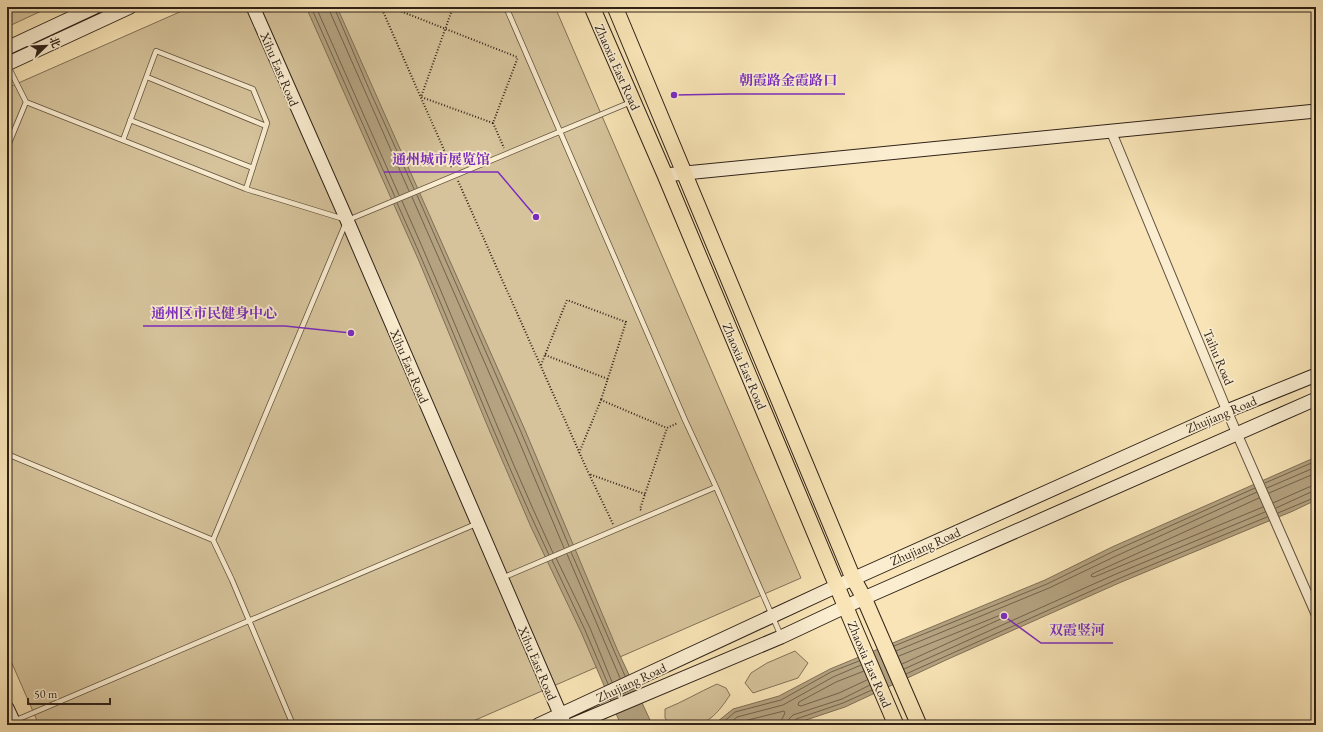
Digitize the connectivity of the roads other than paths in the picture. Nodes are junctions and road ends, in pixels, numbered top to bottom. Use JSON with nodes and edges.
{"nodes":[{"id":1,"x":95,"y":7,"type":"edge"},
{"id":2,"x":130,"y":7,"type":"edge"},
{"id":3,"x":253,"y":7,"type":"edge"},
{"id":4,"x":506,"y":7,"type":"edge"},
{"id":5,"x":592,"y":7,"type":"edge"},
{"id":6,"x":615,"y":7,"type":"edge"},
{"id":7,"x":7,"y":48,"type":"edge"},
{"id":8,"x":7,"y":64,"type":"edge"},
{"id":9,"x":146,"y":77,"type":"junction"},
{"id":10,"x":26,"y":102,"type":"junction"},
{"id":11,"x":633,"y":102,"type":"junction"},
{"id":12,"x":1316,"y":111,"type":"edge"},
{"id":13,"x":130,"y":120,"type":"junction"},
{"id":14,"x":266,"y":126,"type":"junction"},
{"id":15,"x":1111,"y":131,"type":"junction"},
{"id":16,"x":560,"y":132,"type":"junction"},
{"id":17,"x":123,"y":140,"type":"junction"},
{"id":18,"x":7,"y":148,"type":"edge"},
{"id":19,"x":252,"y":168,"type":"junction"},
{"id":20,"x":684,"y":172,"type":"junction"},
{"id":21,"x":665,"y":174,"type":"junction"},
{"id":22,"x":246,"y":189,"type":"junction"},
{"id":23,"x":347,"y":220,"type":"junction"},
{"id":24,"x":1316,"y":375,"type":"edge"},
{"id":25,"x":1316,"y":399,"type":"edge"},
{"id":26,"x":1227,"y":411,"type":"junction"},
{"id":27,"x":1238,"y":434,"type":"junction"},
{"id":28,"x":7,"y":454,"type":"edge"},
{"id":29,"x":716,"y":486,"type":"junction"},
{"id":30,"x":478,"y":524,"type":"junction"},
{"id":31,"x":213,"y":540,"type":"junction"},
{"id":32,"x":502,"y":578,"type":"junction"},
{"id":33,"x":853,"y":578,"type":"junction"},
{"id":34,"x":837,"y":586,"type":"junction"},
{"id":35,"x":864,"y":598,"type":"junction"},
{"id":36,"x":846,"y":606,"type":"junction"},
{"id":37,"x":1316,"y":614,"type":"edge"},
{"id":38,"x":249,"y":622,"type":"junction"},
{"id":39,"x":781,"y":637,"type":"junction"},
{"id":40,"x":7,"y":708,"type":"edge"},
{"id":41,"x":563,"y":720,"type":"edge"},
{"id":42,"x":14,"y":723,"type":"edge"},
{"id":43,"x":293,"y":725,"type":"edge"},
{"id":44,"x":538,"y":725,"type":"edge"},
{"id":45,"x":572,"y":725,"type":"edge"},
{"id":46,"x":896,"y":725,"type":"edge"},
{"id":47,"x":919,"y":725,"type":"edge"}],
"edges":[{"from":1,"to":7,"type":"street"},
{"from":2,"to":8,"type":"street"},
{"from":3,"to":23,"type":"street","name":"Xihu East Road"},
{"from":4,"to":16,"type":"lane"},
{"from":5,"to":11,"type":"main road","name":"Zhaoxia East Road"},
{"from":6,"to":20,"type":"main road","name":"Zhaoxia East Road"},
{"from":8,"to":10,"type":"lane"},
{"from":9,"to":13,"type":"lane"},
{"from":9,"to":14,"type":"lane"},
{"from":9,"to":14,"type":"lane"},
{"from":10,"to":17,"type":"lane"},
{"from":10,"to":18,"type":"lane"},
{"from":11,"to":16,"type":"lane"},
{"from":11,"to":21,"type":"main road","name":"Zhaoxia East Road"},
{"from":12,"to":15,"type":"street"},
{"from":13,"to":17,"type":"lane"},
{"from":13,"to":19,"type":"lane"},
{"from":14,"to":19,"type":"lane"},
{"from":15,"to":20,"type":"street"},
{"from":15,"to":26,"type":"street","name":"Taihu Road"},
{"from":16,"to":23,"type":"lane"},
{"from":16,"to":29,"type":"lane"},
{"from":17,"to":22,"type":"lane"},
{"from":19,"to":22,"type":"lane"},
{"from":20,"to":21,"type":"street"},
{"from":20,"to":33,"type":"main road","name":"Zhaoxia East Road"},
{"from":21,"to":34,"type":"main road","name":"Zhaoxia East Road"},
{"from":22,"to":23,"type":"lane"},
{"from":23,"to":30,"type":"street","name":"Xihu East Road"},
{"from":23,"to":31,"type":"lane"},
{"from":24,"to":26,"type":"street","name":"Zhujiang Road"},
{"from":25,"to":27,"type":"street","name":"Zhujiang Road"},
{"from":26,"to":27,"type":"street","name":"Taihu Road"},
{"from":26,"to":33,"type":"street","name":"Zhujiang Road"},
{"from":27,"to":35,"type":"street","name":"Zhujiang Road"},
{"from":27,"to":37,"type":"street","name":"Taihu Road"},
{"from":28,"to":31,"type":"lane"},
{"from":29,"to":32,"type":"lane"},
{"from":29,"to":39,"type":"lane"},
{"from":30,"to":32,"type":"street","name":"Xihu East Road"},
{"from":30,"to":38,"type":"lane"},
{"from":31,"to":38,"type":"lane"},
{"from":32,"to":41,"type":"street","name":"Xihu East Road"},
{"from":33,"to":34,"type":"street","name":"Zhujiang Road"},
{"from":33,"to":35,"type":"main road","name":"Zhaoxia East Road"},
{"from":34,"to":36,"type":"main road","name":"Zhaoxia East Road"},
{"from":34,"to":41,"type":"street","name":"Zhujiang Road"},
{"from":35,"to":36,"type":"street","name":"Zhujiang Road"},
{"from":35,"to":47,"type":"main road","name":"Zhaoxia East Road"},
{"from":36,"to":39,"type":"street","name":"Zhujiang Road"},
{"from":36,"to":46,"type":"main road","name":"Zhaoxia East Road"},
{"from":38,"to":42,"type":"lane"},
{"from":38,"to":43,"type":"lane"},
{"from":39,"to":45,"type":"street","name":"Zhujiang Road"},
{"from":40,"to":42,"type":"street"},
{"from":41,"to":44,"type":"street","name":"Zhujiang Road"}]}
